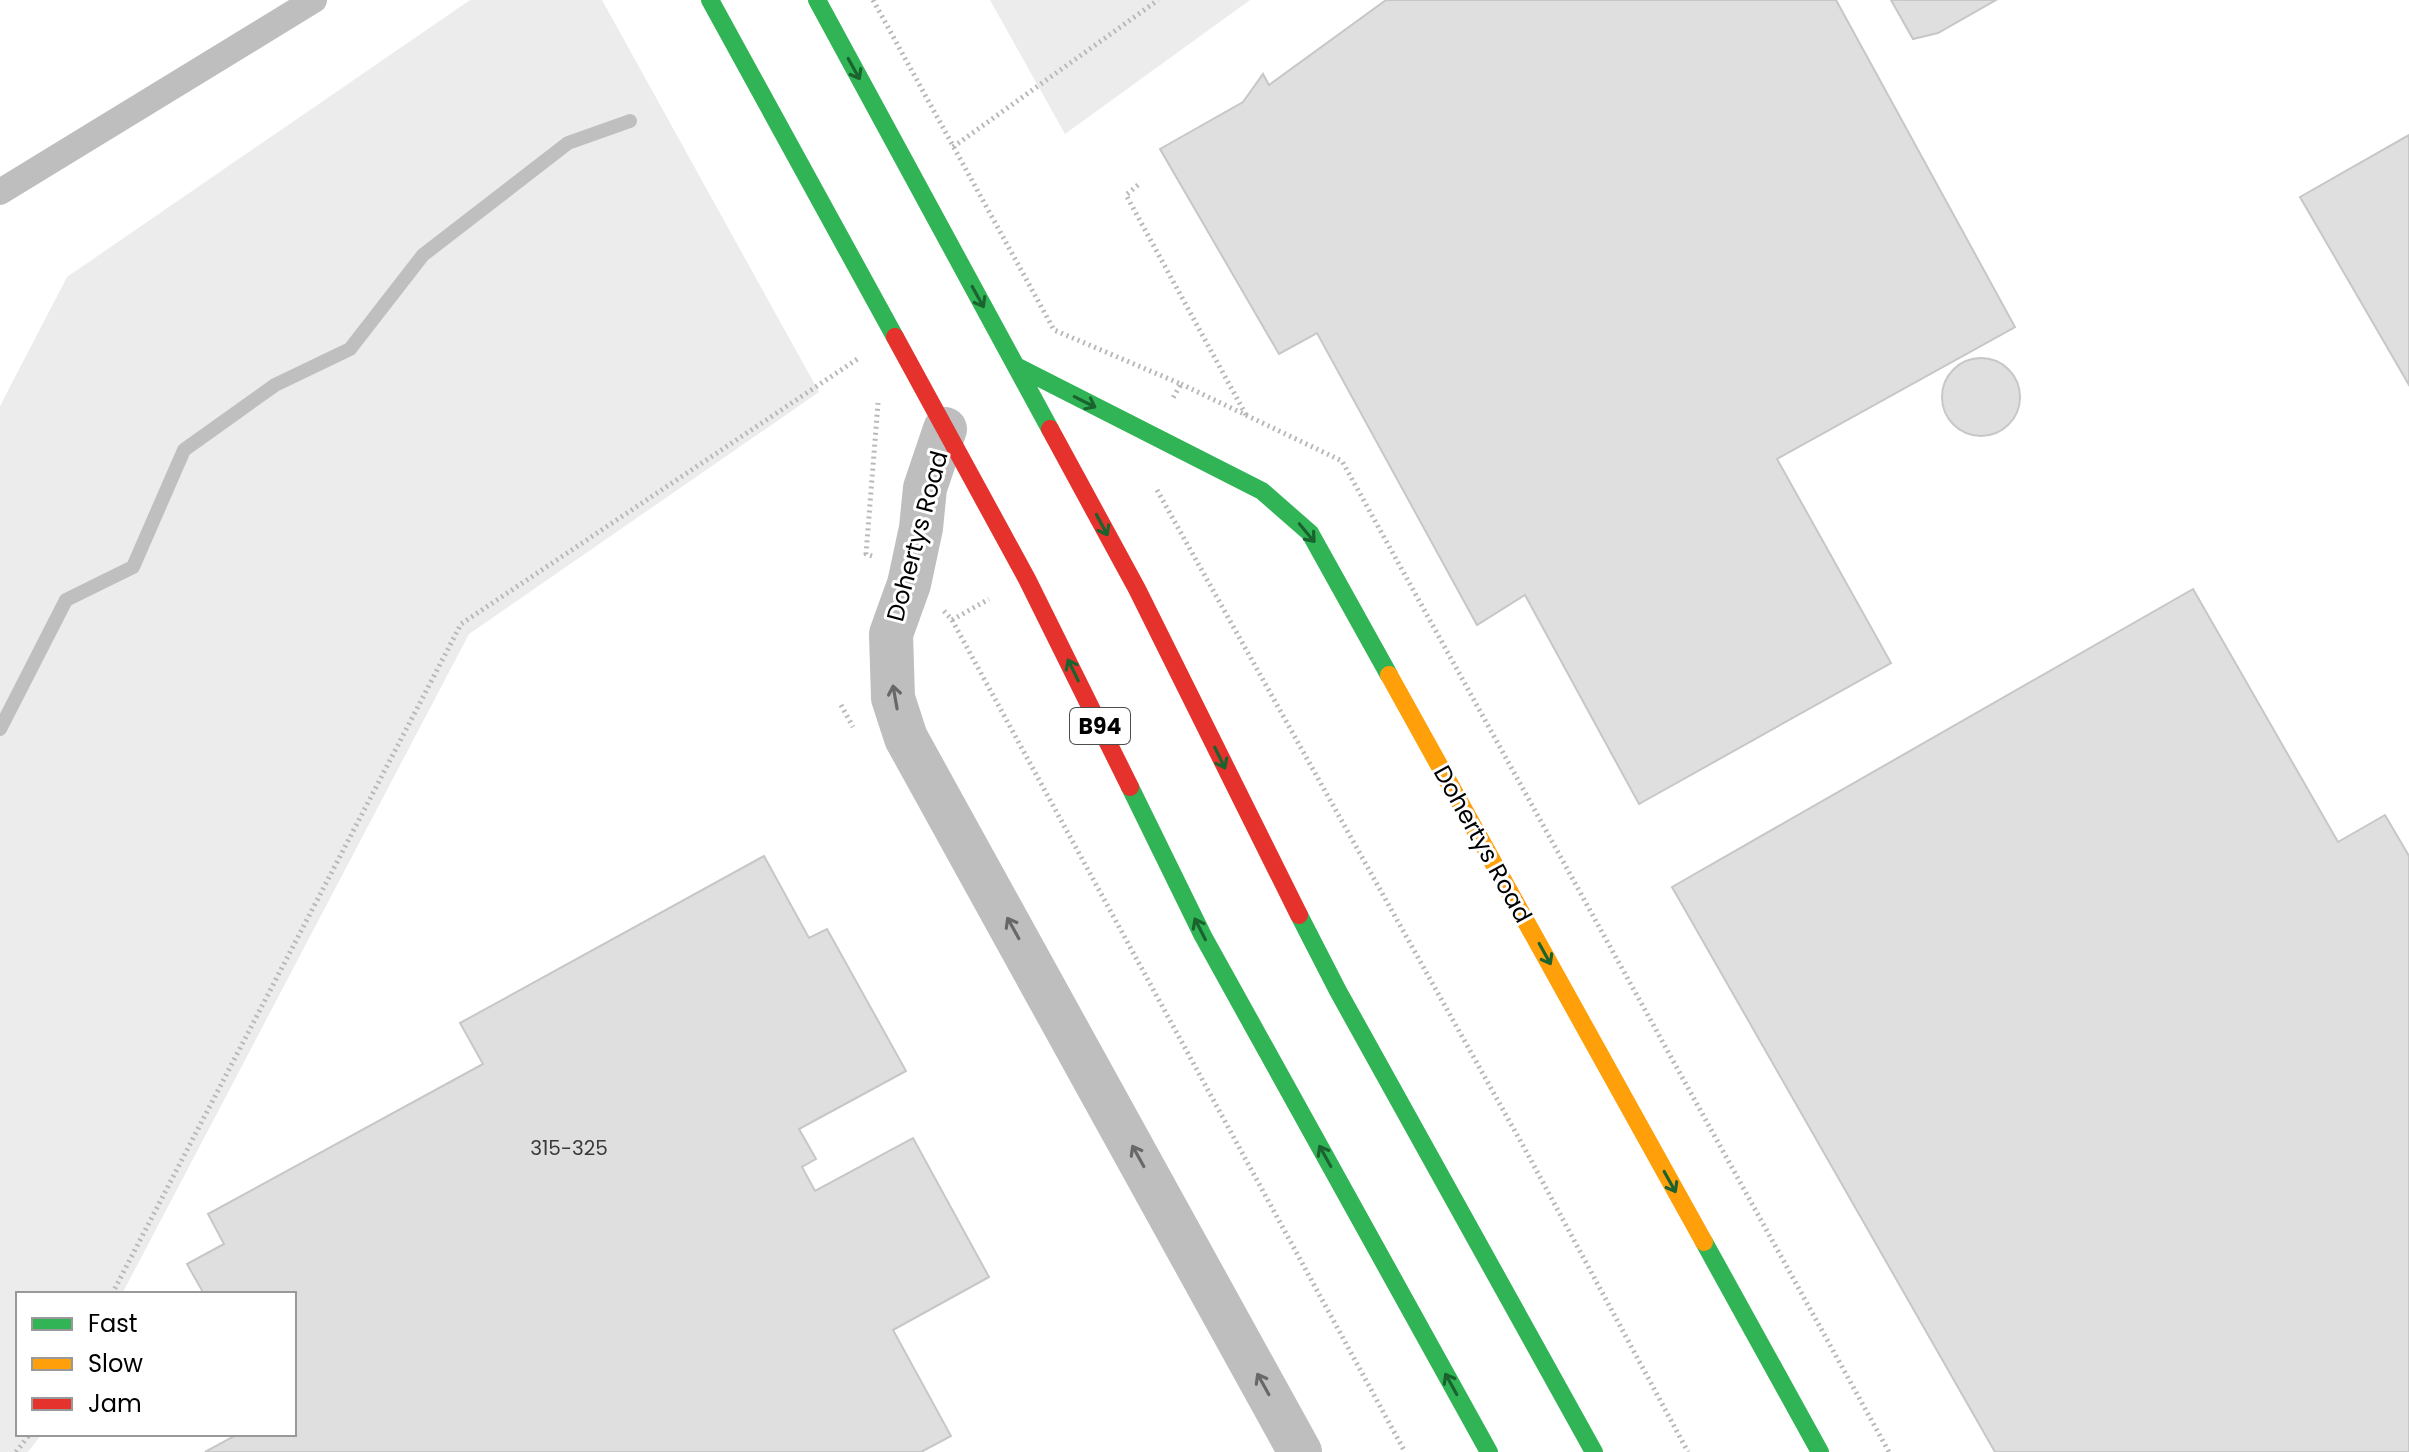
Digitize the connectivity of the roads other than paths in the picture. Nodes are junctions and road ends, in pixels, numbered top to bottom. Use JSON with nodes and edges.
{"nodes":[{"id":1,"x":314,"y":0,"type":"edge"},
{"id":2,"x":710,"y":0,"type":"edge"},
{"id":3,"x":817,"y":0,"type":"edge"},
{"id":4,"x":0,"y":192,"type":"edge"},
{"id":5,"x":1016,"y":366,"type":"junction"},
{"id":6,"x":945,"y":429,"type":"junction"},
{"id":7,"x":1300,"y":1452,"type":"edge"},
{"id":8,"x":1489,"y":1452,"type":"edge"},
{"id":9,"x":1594,"y":1452,"type":"edge"},
{"id":10,"x":1820,"y":1452,"type":"edge"}],
"edges":[{"from":1,"to":4,"type":"lane"},
{"from":2,"to":6,"type":"main road","name":"Dohertys Road","number":"B94"},
{"from":3,"to":5,"type":"main road","one_way":true},
{"from":5,"to":9,"type":"main road","one_way":true},
{"from":5,"to":10,"type":"main road","name":"Dohertys Road","one_way":true},
{"from":7,"to":6,"type":"street","name":"Dohertys Road","one_way":true},
{"from":8,"to":6,"type":"main road","name":"Dohertys Road","number":"B94","one_way":true}]}
